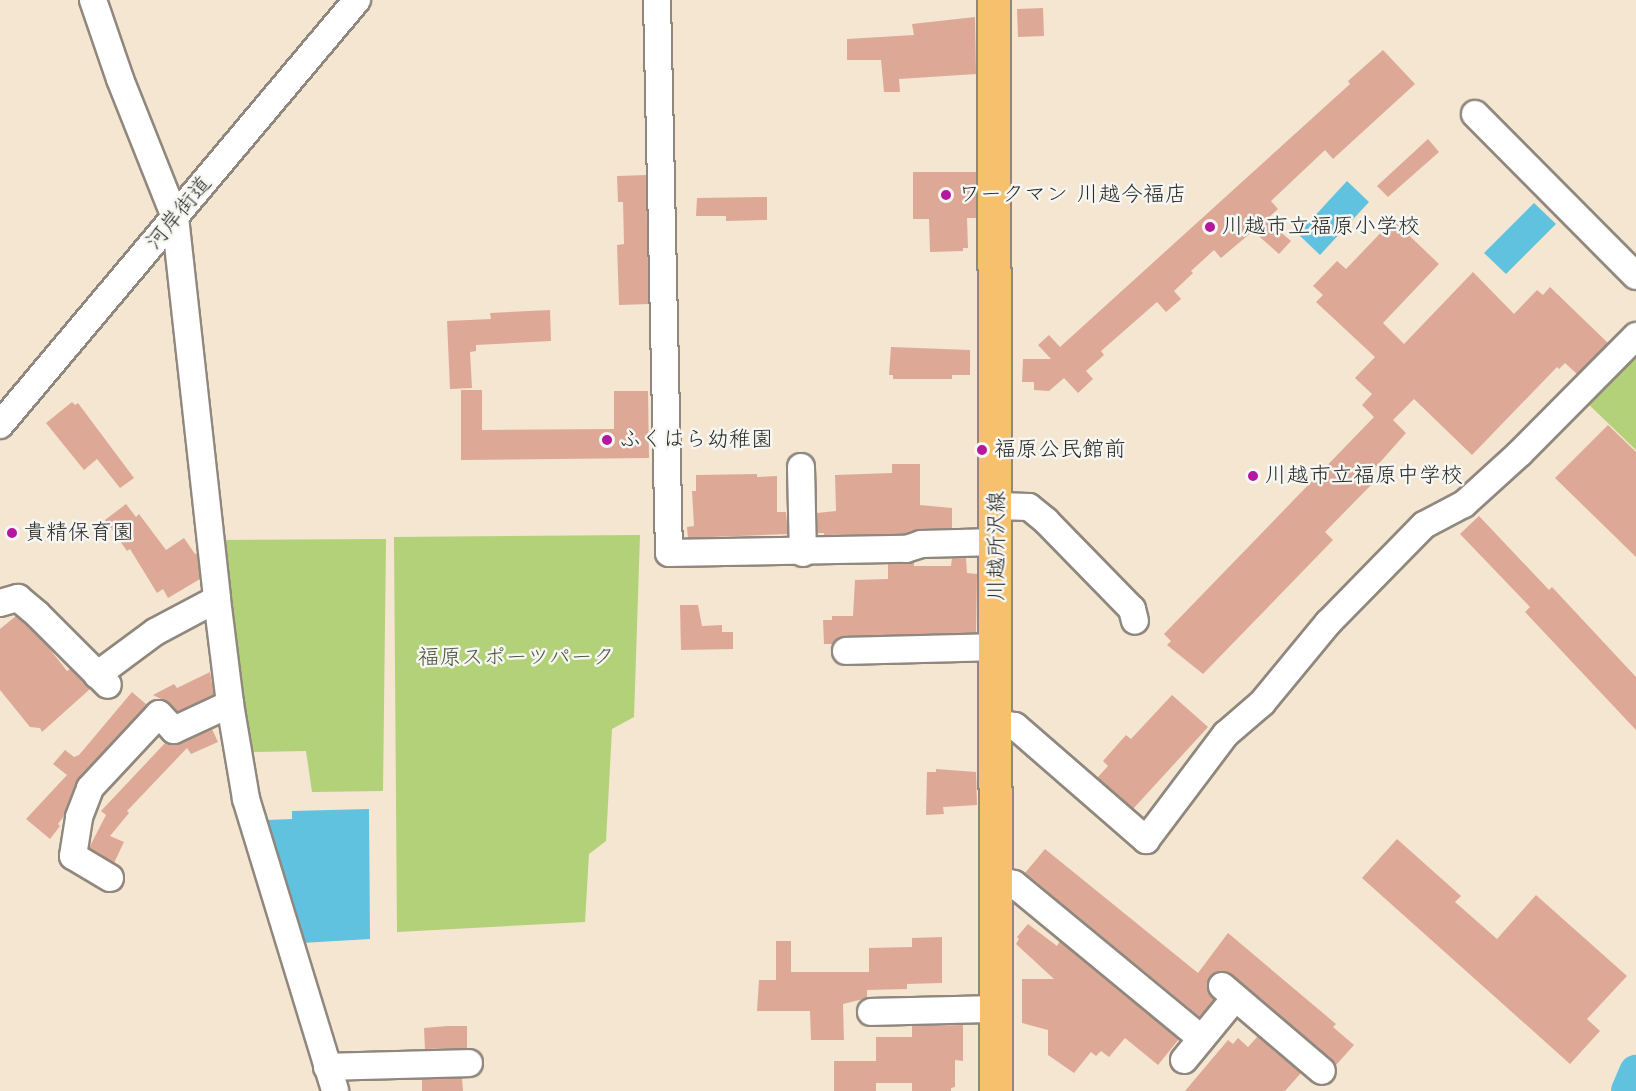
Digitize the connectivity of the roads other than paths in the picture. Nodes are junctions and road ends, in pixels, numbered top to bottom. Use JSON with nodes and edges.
{"nodes":[{"id":1,"x":93,"y":0,"type":"edge"},
{"id":2,"x":357,"y":0,"type":"edge"},
{"id":3,"x":657,"y":0,"type":"edge"},
{"id":4,"x":994,"y":0,"type":"edge"},
{"id":5,"x":1475,"y":114,"type":"dead end"},
{"id":6,"x":175,"y":217,"type":"junction"},
{"id":7,"x":1636,"y":276,"type":"edge"},
{"id":8,"x":1636,"y":336,"type":"edge"},
{"id":9,"x":0,"y":425,"type":"edge"},
{"id":10,"x":801,"y":467,"type":"dead end"},
{"id":11,"x":997,"y":506,"type":"junction"},
{"id":12,"x":997,"y":542,"type":"junction"},
{"id":13,"x":803,"y":553,"type":"junction"},
{"id":14,"x":217,"y":599,"type":"junction"},
{"id":15,"x":0,"y":603,"type":"edge"},
{"id":16,"x":1135,"y":621,"type":"dead end"},
{"id":17,"x":997,"y":647,"type":"junction"},
{"id":18,"x":846,"y":651,"type":"dead end"},
{"id":19,"x":230,"y":704,"type":"junction"},
{"id":20,"x":996,"y":723,"type":"junction"},
{"id":21,"x":110,"y":878,"type":"dead end"},
{"id":22,"x":997,"y":880,"type":"junction"},
{"id":23,"x":996,"y":1009,"type":"junction"},
{"id":24,"x":871,"y":1011,"type":"dead end"},
{"id":25,"x":1201,"y":1038,"type":"junction"},
{"id":26,"x":1184,"y":1060,"type":"dead end"},
{"id":27,"x":469,"y":1063,"type":"dead end"},
{"id":28,"x":1322,"y":1071,"type":"dead end"},
{"id":29,"x":331,"y":1079,"type":"edge"},
{"id":30,"x":996,"y":1091,"type":"edge"}],
"edges":[{"from":1,"to":6,"type":"street"},
{"from":2,"to":6,"type":"street","name":"河岸街道"},
{"from":3,"to":13,"type":"street"},
{"from":4,"to":11,"type":"main road","name":"川越所沢線"},
{"from":5,"to":7,"type":"street"},
{"from":6,"to":9,"type":"street","name":"河岸街道"},
{"from":6,"to":14,"type":"street"},
{"from":8,"to":20,"type":"street"},
{"from":10,"to":13,"type":"street"},
{"from":11,"to":12,"type":"main road","name":"川越所沢線"},
{"from":11,"to":16,"type":"street"},
{"from":12,"to":13,"type":"street"},
{"from":12,"to":17,"type":"main road","name":"川越所沢線"},
{"from":14,"to":15,"type":"street"},
{"from":14,"to":19,"type":"street"},
{"from":17,"to":18,"type":"street"},
{"from":17,"to":20,"type":"main road","name":"川越所沢線"},
{"from":19,"to":21,"type":"street"},
{"from":19,"to":29,"type":"street"},
{"from":20,"to":22,"type":"main road","name":"川越所沢線"},
{"from":22,"to":23,"type":"main road","name":"川越所沢線"},
{"from":22,"to":25,"type":"street"},
{"from":23,"to":24,"type":"street"},
{"from":23,"to":30,"type":"main road","name":"川越所沢線"},
{"from":25,"to":26,"type":"street"},
{"from":25,"to":28,"type":"street"},
{"from":27,"to":29,"type":"street"}]}
